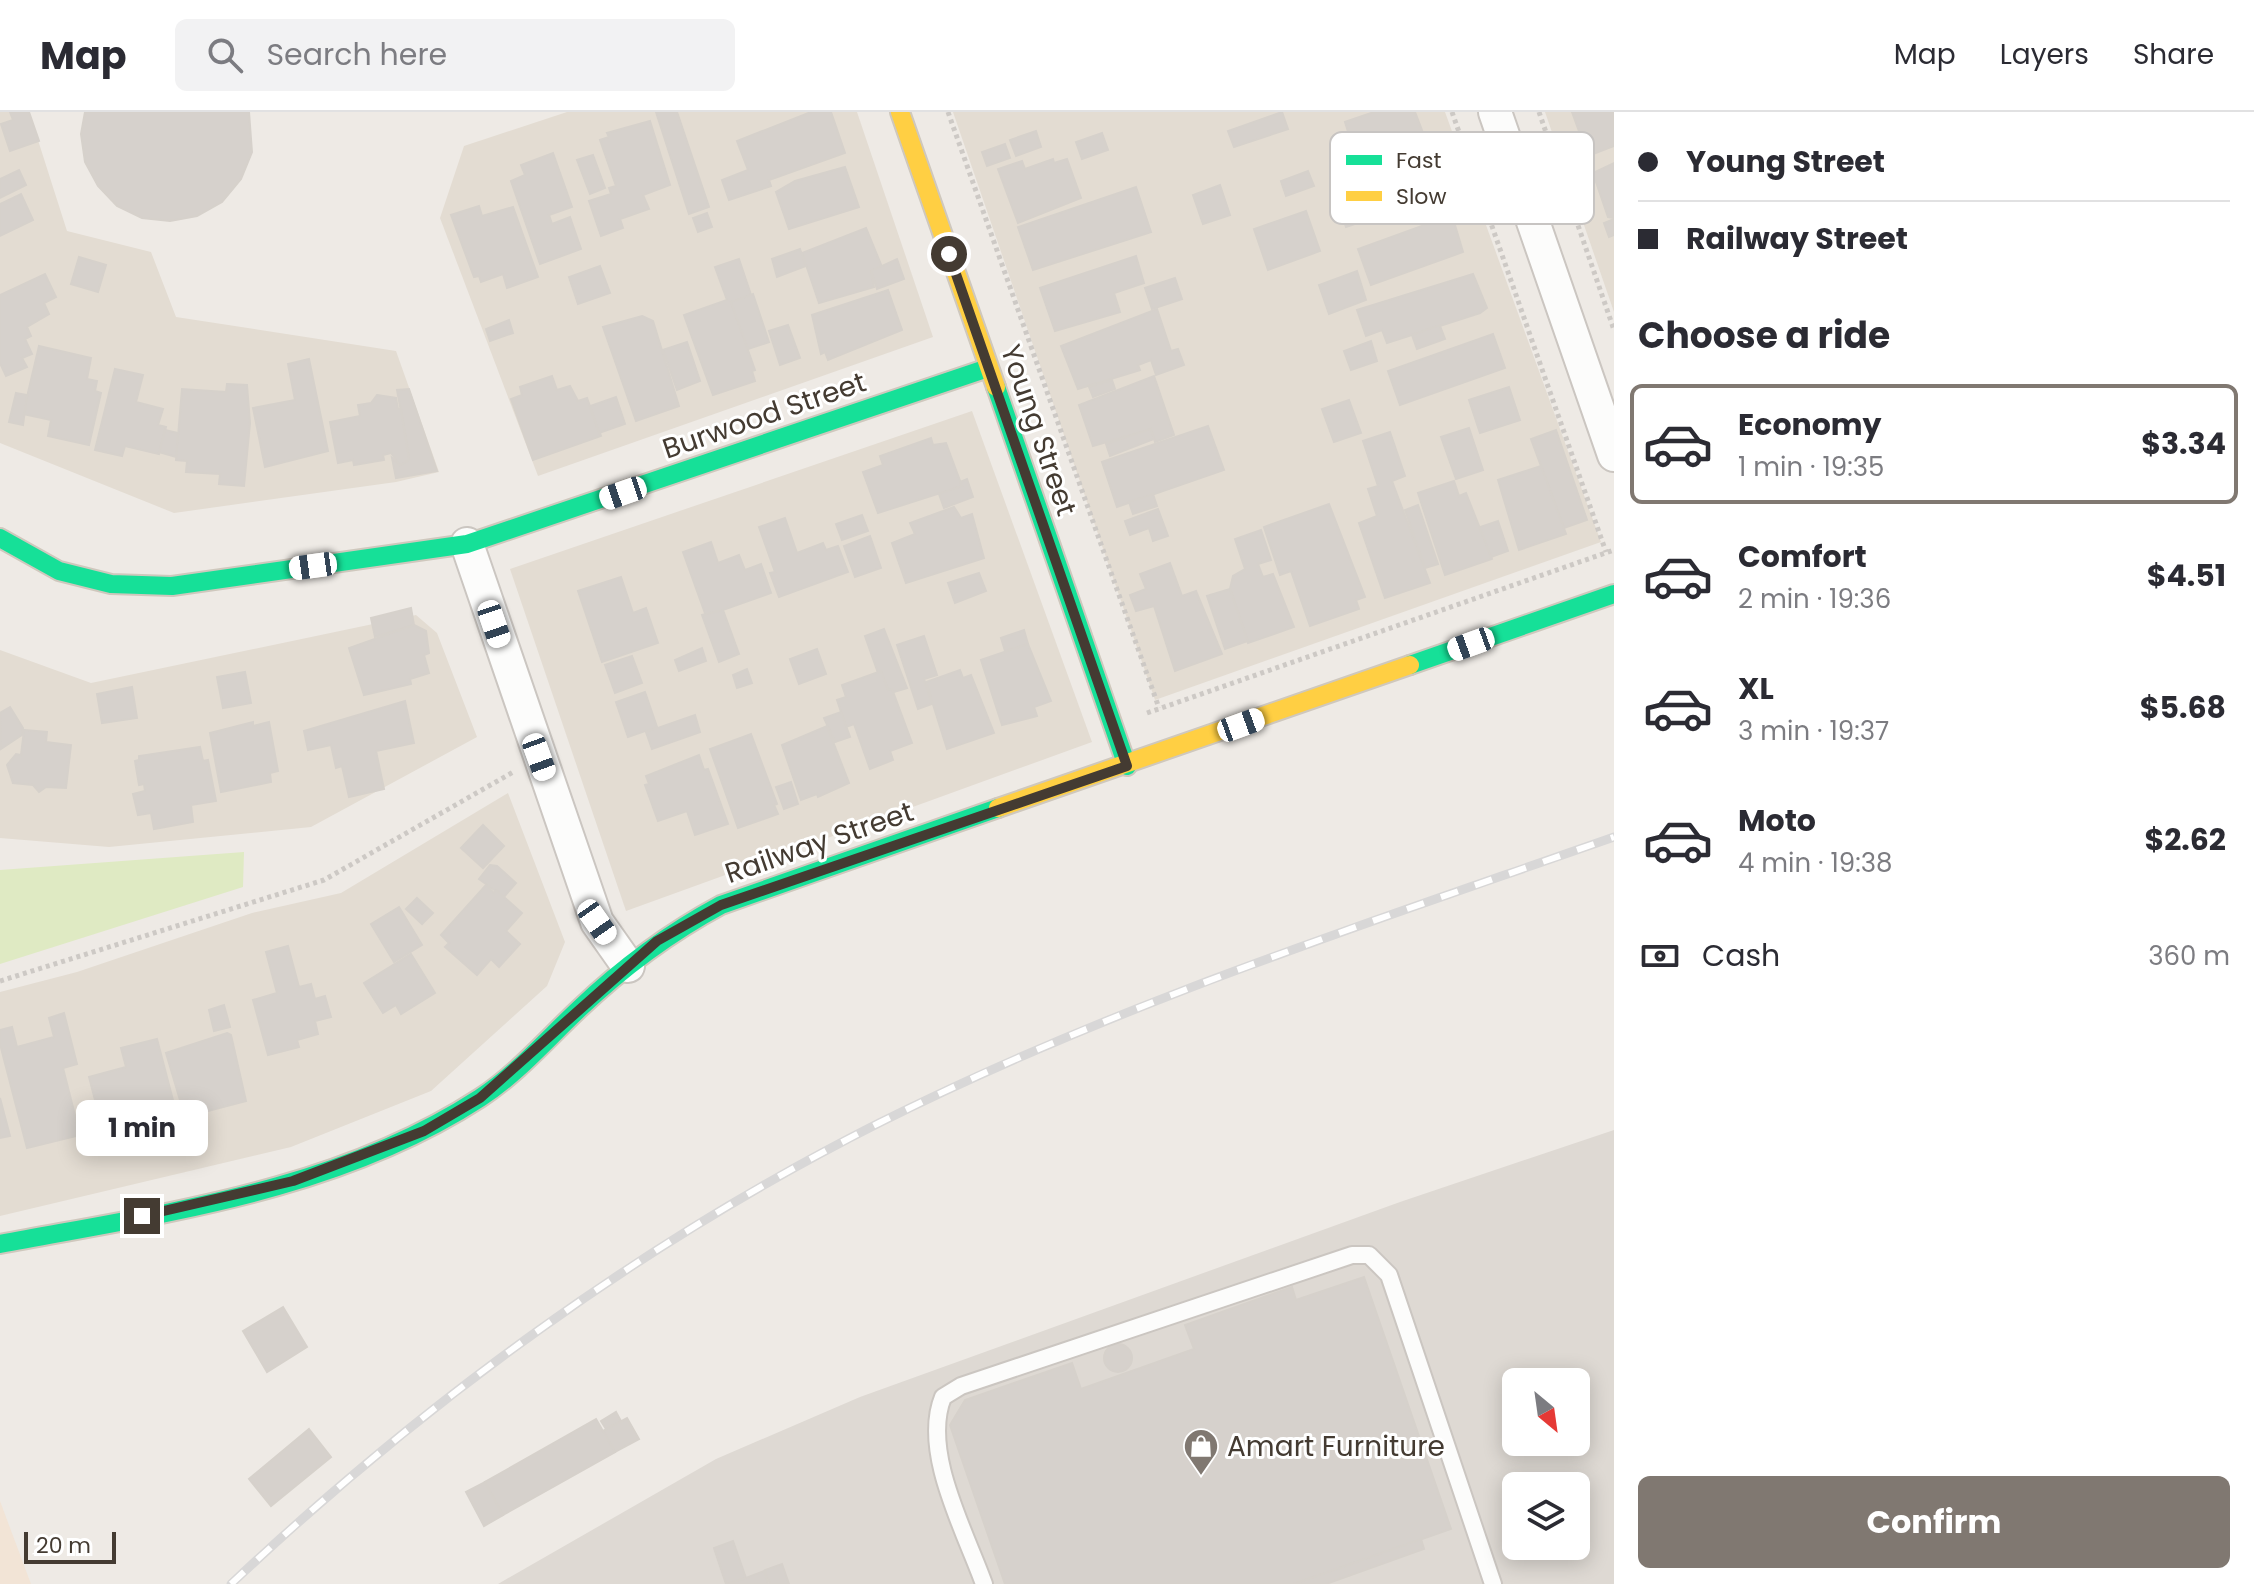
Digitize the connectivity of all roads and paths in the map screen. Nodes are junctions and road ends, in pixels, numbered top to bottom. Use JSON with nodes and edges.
{"nodes":[{"id":1,"x":900,"y":112,"type":"edge"},
{"id":2,"x":948,"y":112,"type":"edge"},
{"id":3,"x":1452,"y":112,"type":"edge"},
{"id":4,"x":1495,"y":112,"type":"edge"},
{"id":5,"x":1539,"y":112,"type":"edge"},
{"id":6,"x":1459,"y":132,"type":"edge"},
{"id":7,"x":1502,"y":132,"type":"edge"},
{"id":8,"x":1546,"y":132,"type":"edge"},
{"id":9,"x":1491,"y":224,"type":"edge"},
{"id":10,"x":1534,"y":224,"type":"edge"},
{"id":11,"x":1578,"y":224,"type":"edge"},
{"id":12,"x":1614,"y":330,"type":"edge"},
{"id":13,"x":988,"y":368,"type":"junction"},
{"id":14,"x":1614,"y":455,"type":"edge"},
{"id":15,"x":0,"y":538,"type":"edge"},
{"id":16,"x":467,"y":544,"type":"junction"},
{"id":17,"x":1614,"y":550,"type":"edge"},
{"id":18,"x":1606,"y":552,"type":"junction"},
{"id":19,"x":1614,"y":594,"type":"edge"},
{"id":20,"x":1159,"y":708,"type":"junction"},
{"id":21,"x":1112,"y":724,"type":"junction"},
{"id":22,"x":539,"y":757,"type":"junction"},
{"id":23,"x":1127,"y":766,"type":"junction"},
{"id":24,"x":628,"y":966,"type":"junction"},
{"id":25,"x":0,"y":981,"type":"edge"},
{"id":26,"x":0,"y":1244,"type":"edge"},
{"id":27,"x":984,"y":1584,"type":"edge"},
{"id":28,"x":1493,"y":1584,"type":"edge"}],
"edges":[{"from":1,"to":13,"type":"street","name":"Young Street"},
{"from":2,"to":20,"type":"path"},
{"from":3,"to":6,"type":"path"},
{"from":4,"to":7,"type":"street"},
{"from":5,"to":8,"type":"path"},
{"from":9,"to":18,"type":"path"},
{"from":10,"to":14,"type":"street"},
{"from":11,"to":12,"type":"path"},
{"from":13,"to":16,"type":"street","name":"Burwood Street"},
{"from":13,"to":21,"type":"street","name":"Young Street"},
{"from":15,"to":16,"type":"street","name":"Burwood Street"},
{"from":16,"to":22,"type":"street"},
{"from":17,"to":18,"type":"path"},
{"from":18,"to":20,"type":"path"},
{"from":19,"to":23,"type":"street","name":"Railway Street"},
{"from":20,"to":21,"type":"path"},
{"from":21,"to":23,"type":"street","name":"Young Street"},
{"from":22,"to":24,"type":"street"},
{"from":22,"to":25,"type":"path"},
{"from":23,"to":24,"type":"street","name":"Railway Street"},
{"from":24,"to":26,"type":"street","name":"Railway Street"},
{"from":27,"to":28,"type":"lane"}]}
